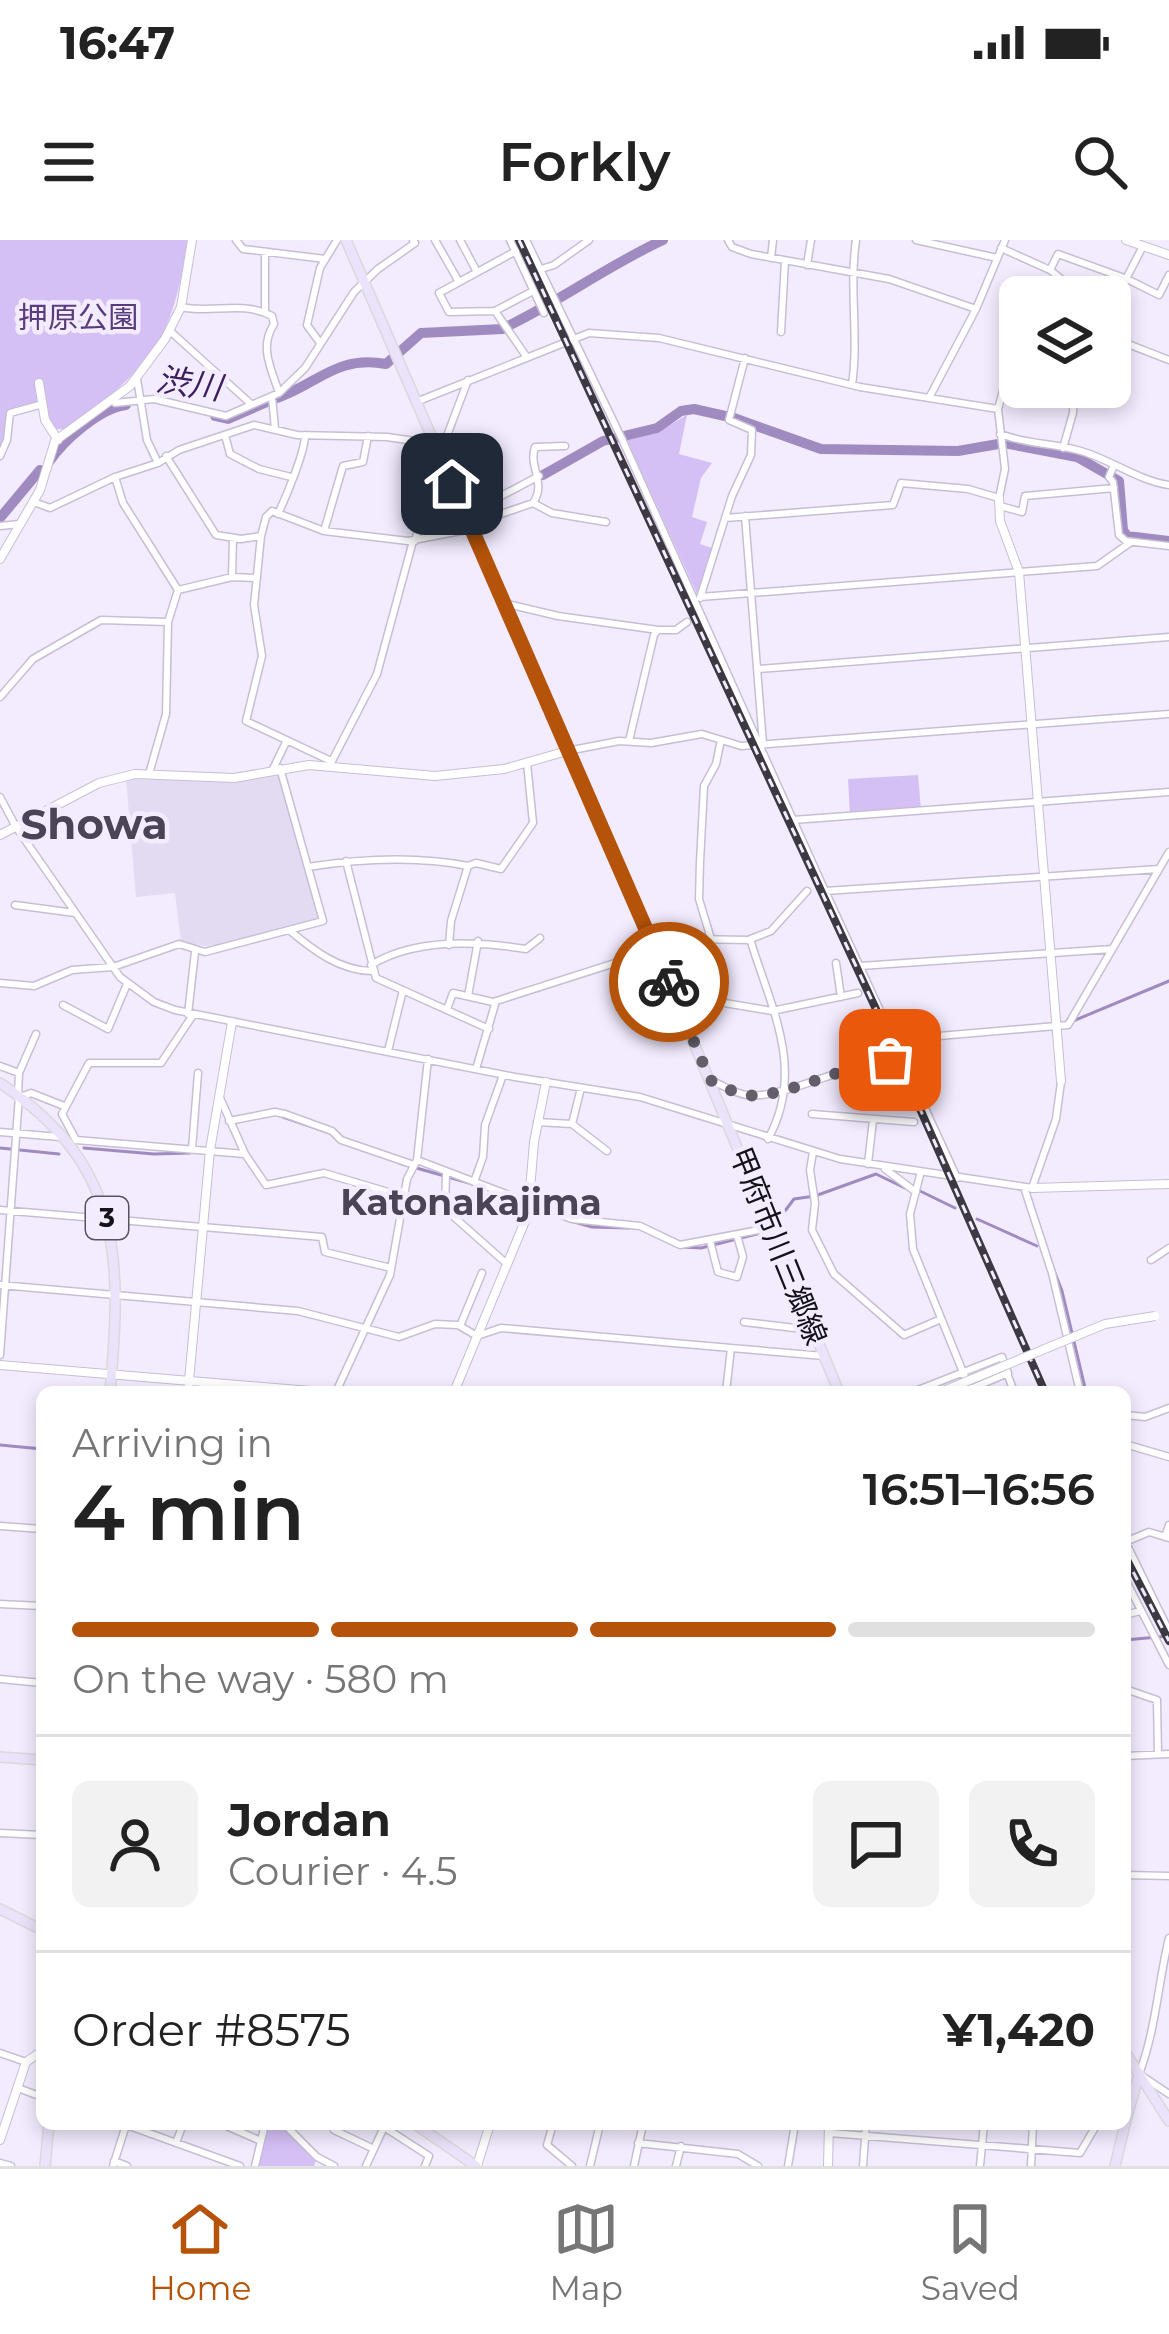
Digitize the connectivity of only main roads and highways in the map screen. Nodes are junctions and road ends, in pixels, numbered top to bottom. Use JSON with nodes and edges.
{"nodes":[{"id":1,"x":346,"y":240,"type":"edge"},
{"id":2,"x":0,"y":1083,"type":"edge"},
{"id":3,"x":111,"y":1386,"type":"edge"},
{"id":4,"x":836,"y":1386,"type":"edge"},
{"id":5,"x":0,"y":1756,"type":"edge"},
{"id":6,"x":36,"y":1759,"type":"edge"},
{"id":7,"x":0,"y":1910,"type":"edge"},
{"id":8,"x":36,"y":1927,"type":"edge"},
{"id":9,"x":1131,"y":2061,"type":"edge"},
{"id":10,"x":1139,"y":2074,"type":"junction"},
{"id":11,"x":1131,"y":2103,"type":"edge"},
{"id":12,"x":1169,"y":2121,"type":"edge"},
{"id":13,"x":48,"y":2130,"type":"edge"},
{"id":14,"x":424,"y":2130,"type":"edge"},
{"id":15,"x":1123,"y":2130,"type":"edge"},
{"id":16,"x":45,"y":2166,"type":"edge"},
{"id":17,"x":477,"y":2166,"type":"edge"},
{"id":18,"x":1114,"y":2166,"type":"edge"}],
"edges":[{"from":1,"to":4,"type":"main road","name":"甲府市川三郷線"},
{"from":2,"to":3,"type":"main road","number":"3"},
{"from":5,"to":6,"type":"main road"},
{"from":7,"to":8,"type":"main road"},
{"from":9,"to":10,"type":"main road"},
{"from":10,"to":11,"type":"main road"},
{"from":10,"to":12,"type":"main road"},
{"from":13,"to":16,"type":"main road"},
{"from":14,"to":17,"type":"main road"},
{"from":15,"to":18,"type":"main road"}]}
